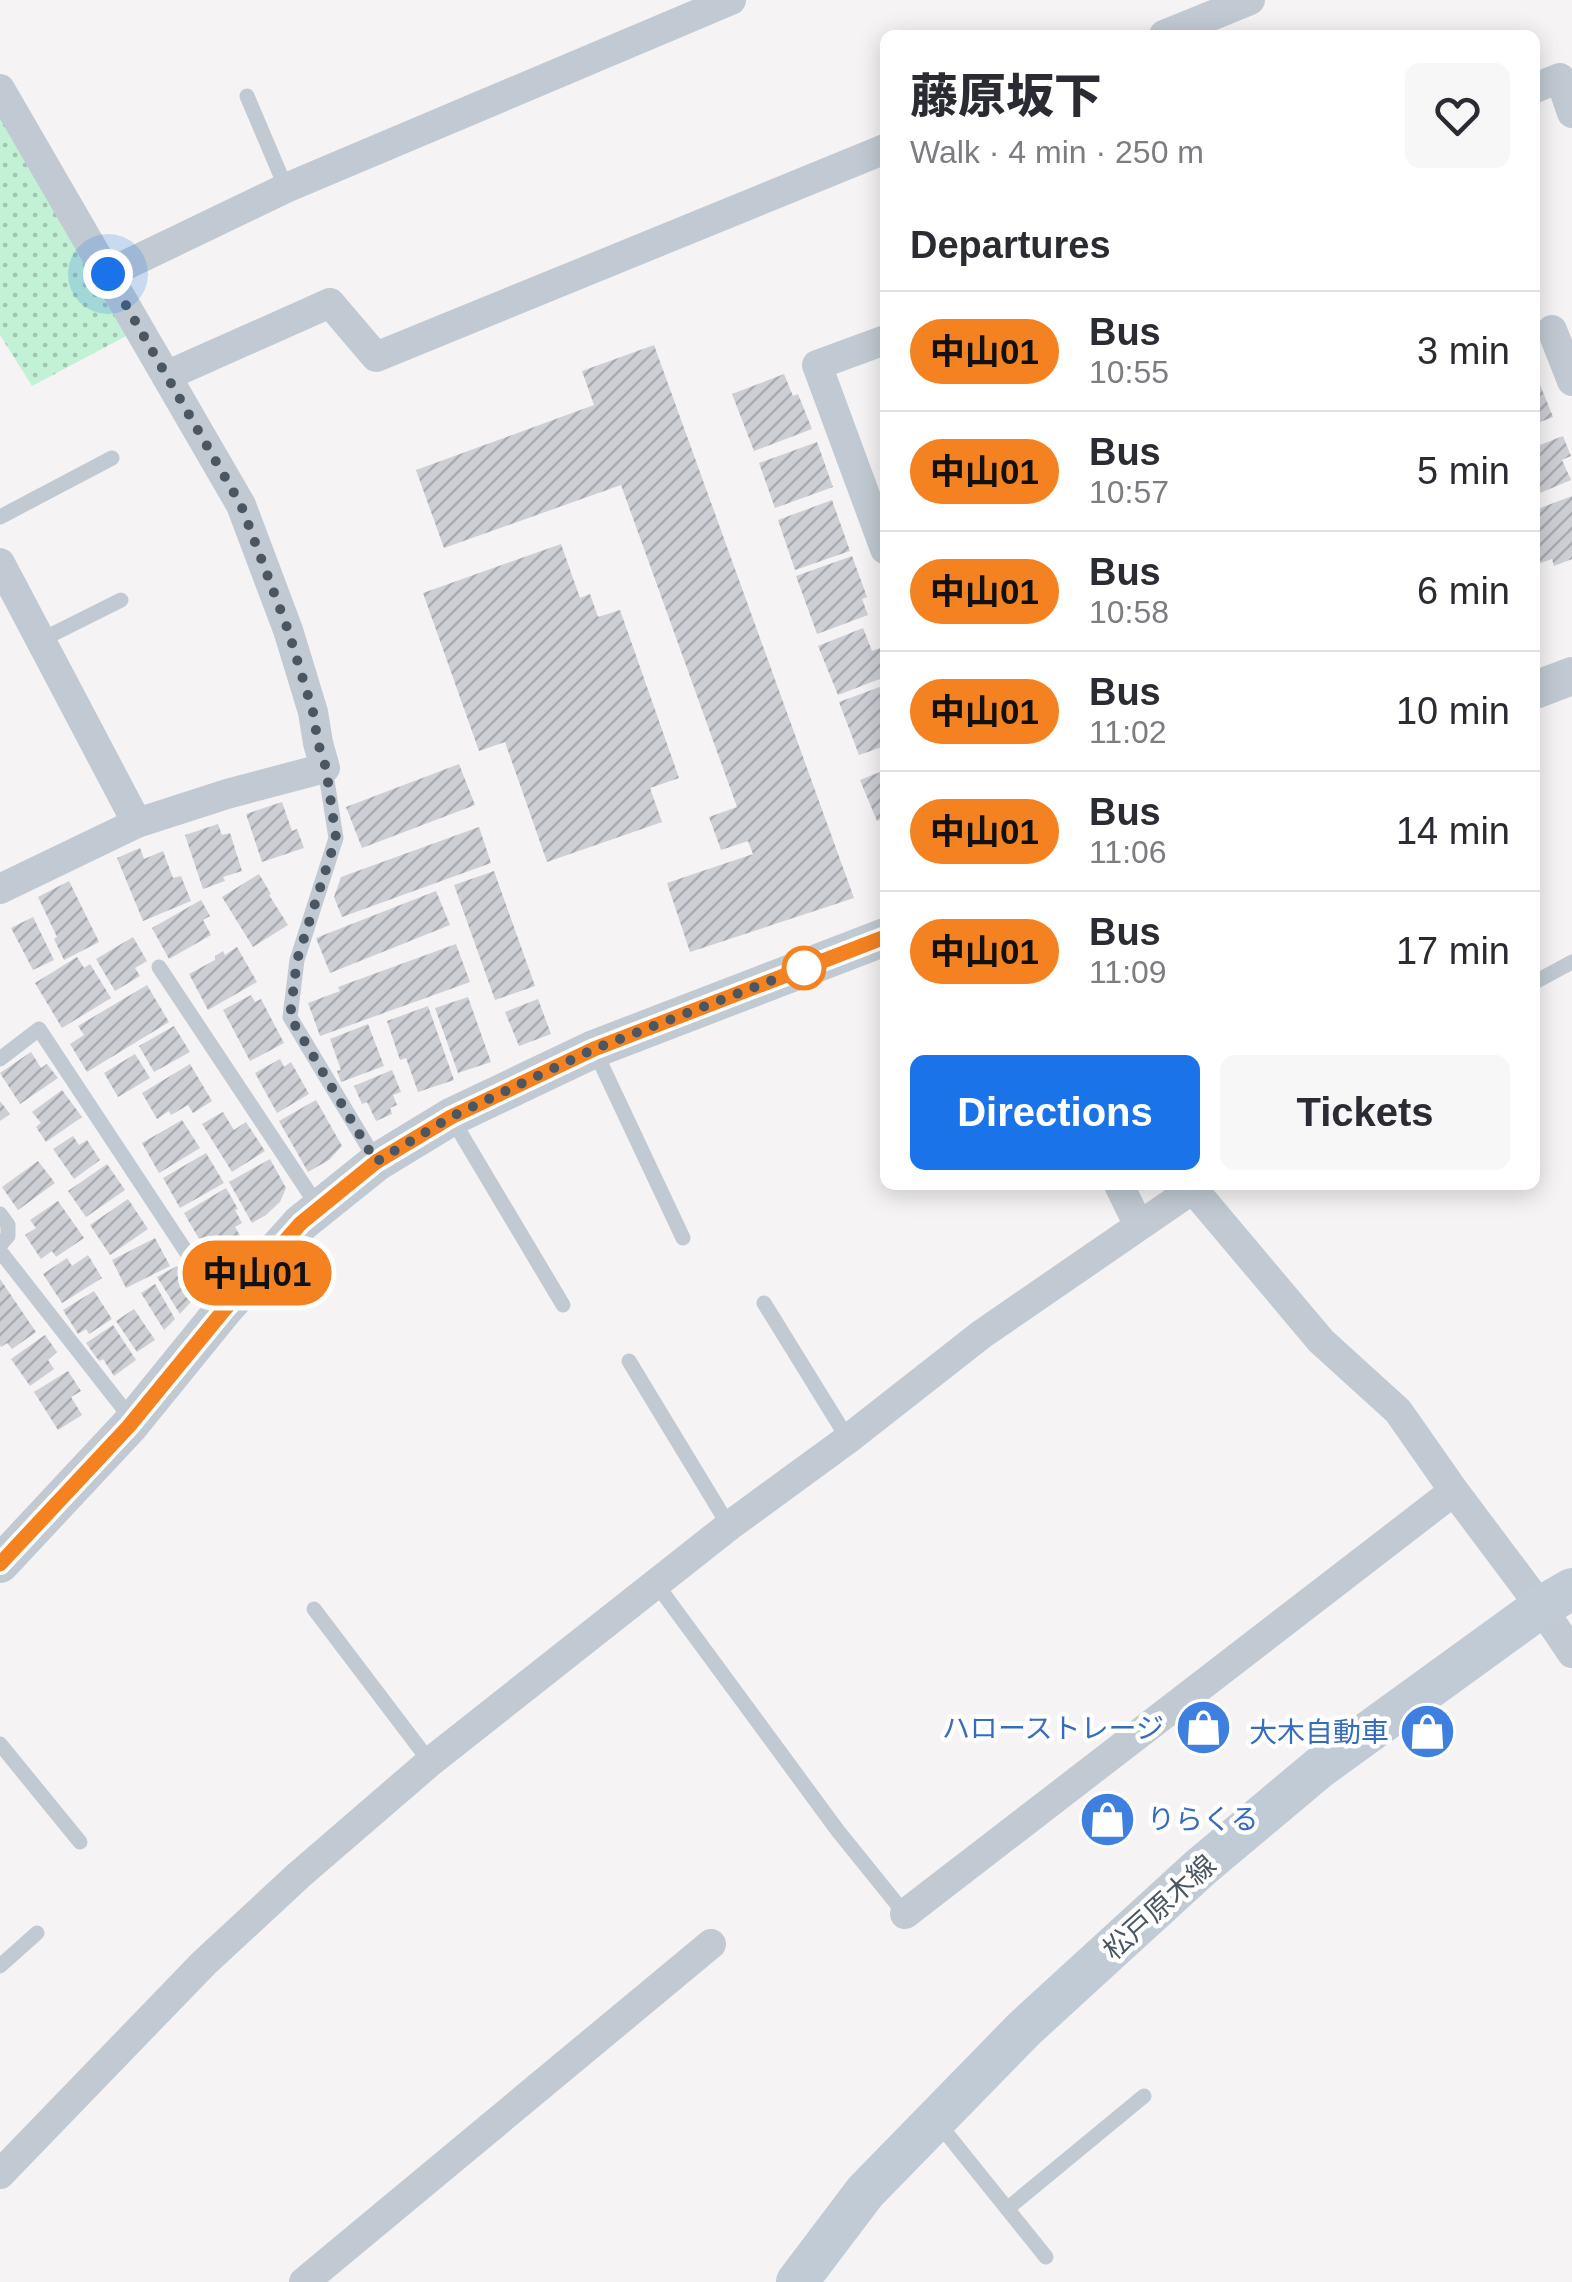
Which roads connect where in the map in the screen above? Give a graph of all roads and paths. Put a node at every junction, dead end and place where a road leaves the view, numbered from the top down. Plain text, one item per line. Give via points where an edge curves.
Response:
1 (732, 0) edge
2 (1250, 0) edge
3 (1176, 30) edge
4 (1540, 86) edge
5 (0, 89) edge
6 (247, 96) dead end
7 (1572, 113) edge
8 (880, 151) edge
9 (286, 188) junction
10 (108, 274) junction
11 (1553, 330) edge
12 (880, 342) edge
13 (166, 376) junction
14 (1572, 381) edge
15 (112, 458) dead end
16 (0, 517) edge
17 (880, 536) edge
18 (0, 563) edge
19 (120, 600) dead end
20 (41, 640) junction
21 (326, 768) junction
22 (137, 823) junction
23 (0, 889) edge
24 (880, 939) edge
25 (1572, 962) edge
26 (159, 968) dead end
27 (1540, 979) edge
28 (594, 1049) junction
29 (0, 1059) edge
30 (451, 1117) junction
31 (376, 1162) junction
32 (1121, 1190) edge
33 (1192, 1190) edge
34 (1198, 1190) edge
35 (319, 1208) junction
36 (0, 1214) edge
37 (1139, 1226) junction
38 (683, 1238) dead end
39 (0, 1248) edge
40 (764, 1303) dead end
41 (563, 1304) dead end
42 (224, 1310) junction
43 (629, 1361) dead end
44 (134, 1421) junction
45 (848, 1439) junction
46 (1454, 1492) junction
47 (729, 1526) junction
48 (0, 1564) edge
49 (657, 1585) junction
50 (1557, 1598) edge
51 (314, 1609) dead end
52 (1572, 1653) edge
53 (0, 1744) edge
54 (430, 1762) junction
55 (80, 1842) dead end
56 (904, 1914) joint
57 (37, 1933) dead end
58 (710, 1944) dead end
59 (0, 1966) edge
60 (1144, 2096) dead end
61 (936, 2120) junction
62 (0, 2174) edge
63 (1006, 2209) junction
64 (1046, 2257) dead end
65 (304, 2282) edge
66 (797, 2282) edge

1 - 9 street
2 - 3 street
4 - 7 street via 1560,78
5 - 10 street
6 - 9 lane
8 - 13 street via 376,358 330,303
9 - 10 street
10 - 13 street
11 - 14 street
12 - 17 street via 817,366
13 - 21 street via 241,505 288,630
15 - 16 lane
18 - 20 street
19 - 20 lane
20 - 22 street
21 - 22 street
21 - 31 lane via 336,838 297,960 290,1017
22 - 23 street
24 - 28 street
25 - 27 lane
26 - 35 lane
28 - 30 street
28 - 38 lane
29 - 42 lane via 40,1029
30 - 31 street
30 - 41 lane
31 - 35 street
32 - 37 street
33 - 37 street
34 - 46 street via 1321,1341 1398,1411
35 - 42 street
36 - 39 lane via 8,1236
37 - 45 street via 982,1334
39 - 44 lane
40 - 45 lane
42 - 44 street
43 - 47 lane
44 - 48 street
45 - 47 street
46 - 50 street
46 - 56 street
47 - 49 street
49 - 54 street
49 - 56 lane
50 - 52 street
50 - 61 main road, 松戸原木線 via 1319,1768 1230,1842
51 - 54 lane
53 - 55 lane
54 - 62 street via 204,1963
57 - 59 lane
58 - 65 street
60 - 63 lane
61 - 63 lane
61 - 66 main road, 松戸原木線 via 864,2192
63 - 64 lane

